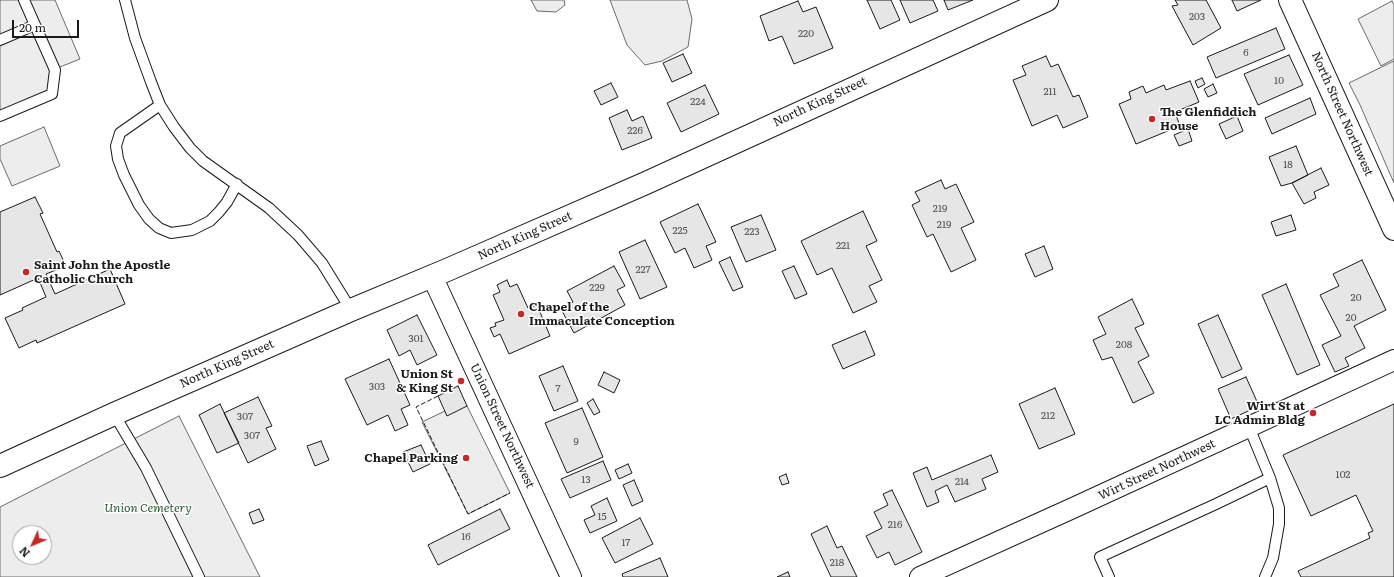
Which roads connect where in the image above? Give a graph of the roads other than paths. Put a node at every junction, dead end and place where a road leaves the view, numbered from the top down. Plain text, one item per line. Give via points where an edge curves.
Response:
1 (24, 0) edge
2 (125, 0) edge
3 (1047, 0) edge
4 (1290, 0) edge
5 (35, 25) junction
6 (0, 40) edge
7 (160, 105) junction
8 (0, 116) edge
9 (237, 184) junction
10 (1394, 229) edge
11 (432, 276) junction
12 (351, 310) junction
13 (1394, 360) edge
14 (114, 414) junction
15 (1249, 428) junction
16 (0, 466) edge
17 (1270, 478) junction
18 (199, 577) edge
19 (571, 577) edge
20 (920, 577) edge
21 (1109, 577) edge
22 (1265, 577) edge

1 - 5 lane
2 - 7 lane via 135,38
3 - 11 main road, North King Street via 646,183
4 - 10 main road, North Street Northwest
5 - 6 lane
5 - 8 lane via 55,70 52,94
7 - 9 lane via 190,148 212,168
7 - 9 lane via 120,133 116,146 124,175 148,219 171,233 192,230 210,221 219,212
9 - 12 lane via 298,235 322,263
11 - 12 main road, North King Street
11 - 19 street, Union Street Northwest
12 - 14 main road, North King Street
13 - 15 street, Wirt Street Northwest
14 - 16 main road, North King Street
14 - 18 lane via 146,468
15 - 17 lane
15 - 20 street, Wirt Street Northwest
17 - 21 lane via 1100,557
17 - 22 lane via 1279,508 1279,524 1273,558

